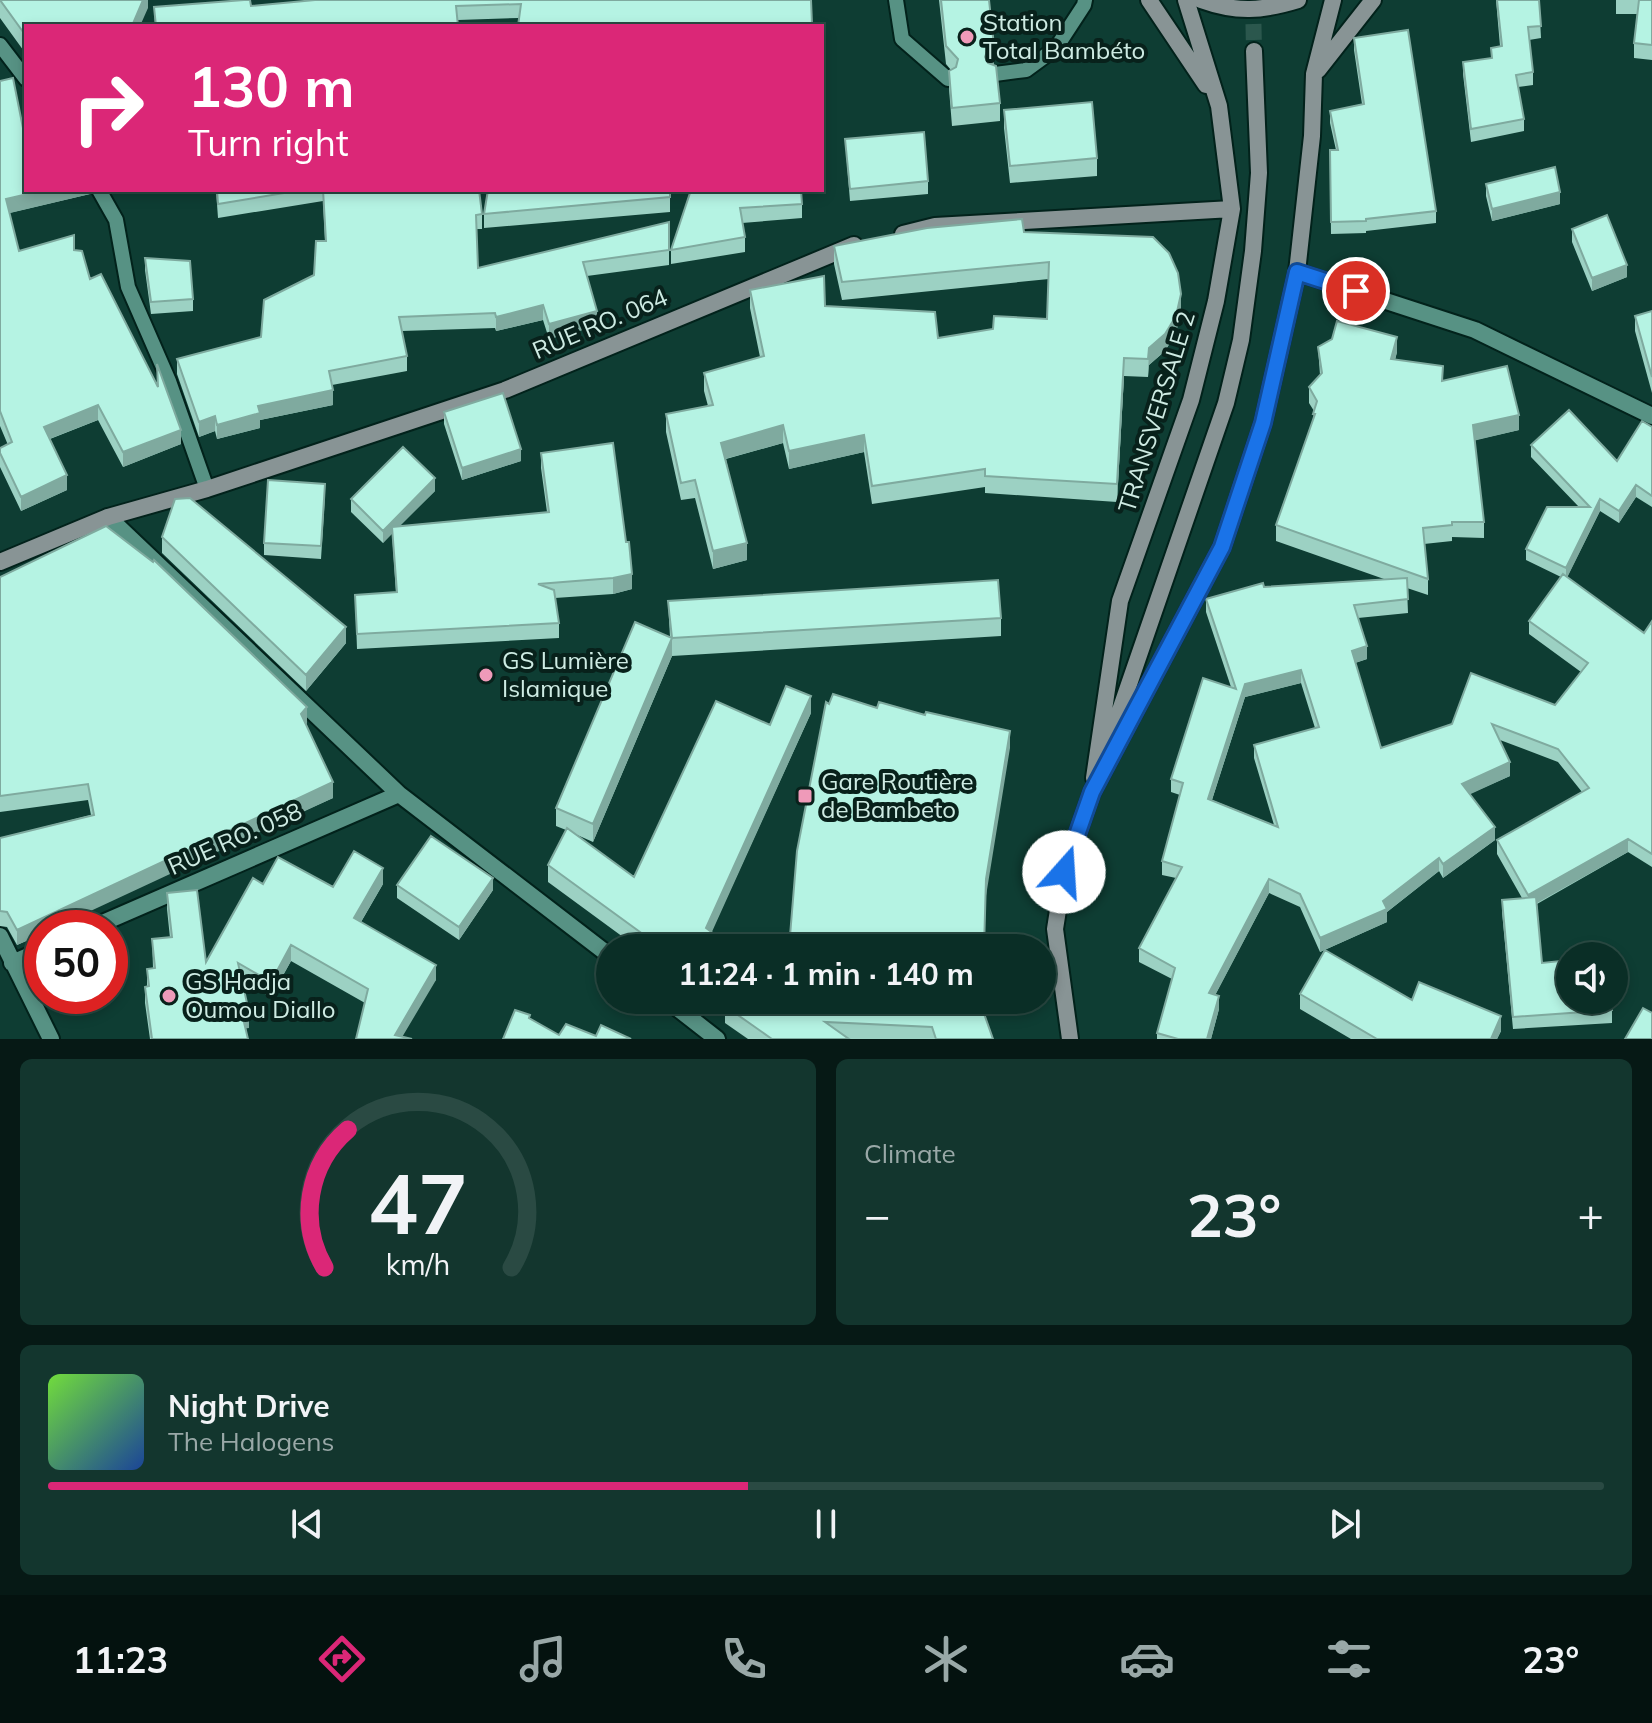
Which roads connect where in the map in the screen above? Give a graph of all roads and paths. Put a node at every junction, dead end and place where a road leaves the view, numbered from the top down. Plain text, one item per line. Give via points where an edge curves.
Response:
1 (896, 0) edge
2 (1085, 0) edge
3 (1149, 0) edge
4 (1186, 0) edge
5 (1201, 0) edge
6 (1298, 0) edge
7 (1333, 0) edge
8 (1373, 0) edge
9 (0, 45) edge
10 (1254, 51) tunnel mouth
11 (995, 74) edge
12 (1314, 74) junction
13 (24, 76) edge
14 (948, 79) edge
15 (1219, 106) junction
16 (100, 192) edge
17 (1232, 209) junction
18 (1297, 272) junction
19 (1652, 416) edge
20 (207, 489) junction
21 (108, 517) junction
22 (0, 562) edge
23 (1092, 792) junction
24 (399, 794) junction
25 (128, 912) edge
26 (0, 936) edge
27 (596, 945) edge
28 (24, 958) edge
29 (12, 963) junction
30 (685, 1014) edge
31 (51, 1039) edge
32 (717, 1039) edge
33 (1070, 1039) edge

1 - 14 lane via 902,39
2 - 11 lane via 1056,48 1026,70
3 - 15 main road
4 - 15 main road, TRANSVERSALE 2
5 - 6 main road via 1223,8 1265,10
7 - 12 main road, TRANSVERSALE 2
8 - 12 main road
9 - 13 lane
10 - 23 main road via 1259,173 1241,340 1226,403
12 - 18 main road, TRANSVERSALE 2
15 - 17 main road, TRANSVERSALE 2
16 - 20 lane via 116,220 128,287
17 - 20 main road, RUE RO. 064 via 935,226 846,247 505,390
17 - 23 main road, TRANSVERSALE 2 via 1191,400 1120,601
18 - 19 street via 1475,330
18 - 23 main road, TRANSVERSALE 2 via 1263,423 1222,547
20 - 21 main road, RUE RO. 064
21 - 22 main road, RUE RO. 064
21 - 24 street
23 - 33 main road, TRANSVERSALE 2 via 1064,872 1055,929
24 - 25 street, RUE RO. 058
24 - 27 street
26 - 29 street
28 - 29 street
29 - 31 street
30 - 32 street

